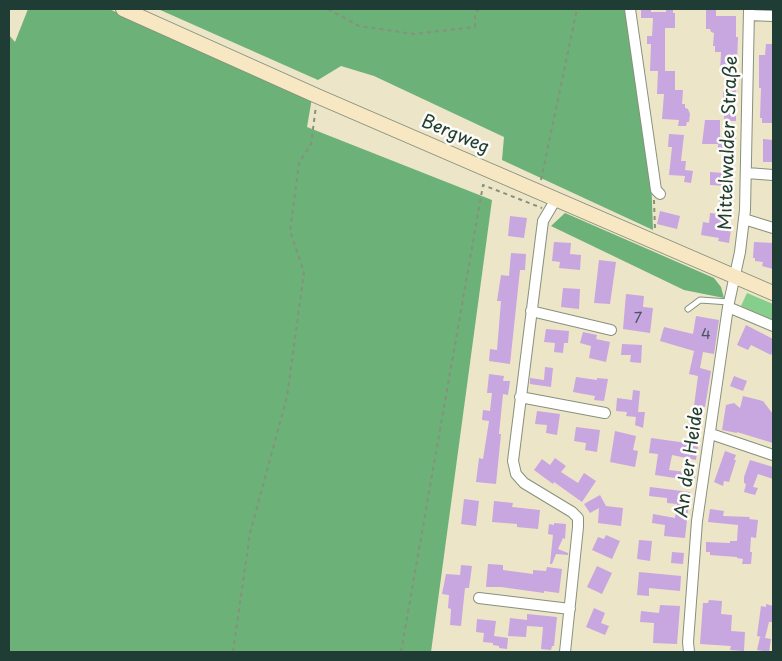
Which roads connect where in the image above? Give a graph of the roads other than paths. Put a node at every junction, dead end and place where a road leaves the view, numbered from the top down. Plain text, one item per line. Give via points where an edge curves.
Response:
1 (124, 9) edge
2 (630, 9) edge
3 (749, 12) edge
4 (773, 16) edge
5 (747, 173) junction
6 (773, 175) edge
7 (658, 192) road end
8 (556, 199) junction
9 (744, 219) junction
10 (773, 228) edge
11 (736, 277) junction
12 (773, 293) edge
13 (729, 305) junction
14 (688, 309) dead end
15 (532, 311) junction
16 (773, 326) edge
17 (611, 330) dead end
18 (520, 397) junction
19 (605, 414) dead end
20 (711, 434) junction
21 (773, 455) edge
22 (478, 598) dead end
23 (570, 609) junction
24 (565, 652) edge
25 (689, 652) edge

1 - 8 main road, Bergweg
2 - 7 street
3 - 4 street
3 - 5 street, Mittelwalder Straße
5 - 6 street
5 - 9 street, Mittelwalder Straße
8 - 11 main road, Bergweg
8 - 15 street via 542,221
9 - 10 street
9 - 11 street, Mittelwalder Straße
11 - 12 main road, Bergweg
11 - 13 street, An der Heide
13 - 14 lane via 700,300
13 - 16 street
13 - 20 street, An der Heide
15 - 17 street
15 - 18 street
18 - 19 street
18 - 23 street via 513,461 516,474 524,483 578,518
20 - 21 street
20 - 25 street, An der Heide via 697,521
22 - 23 street
23 - 24 street

